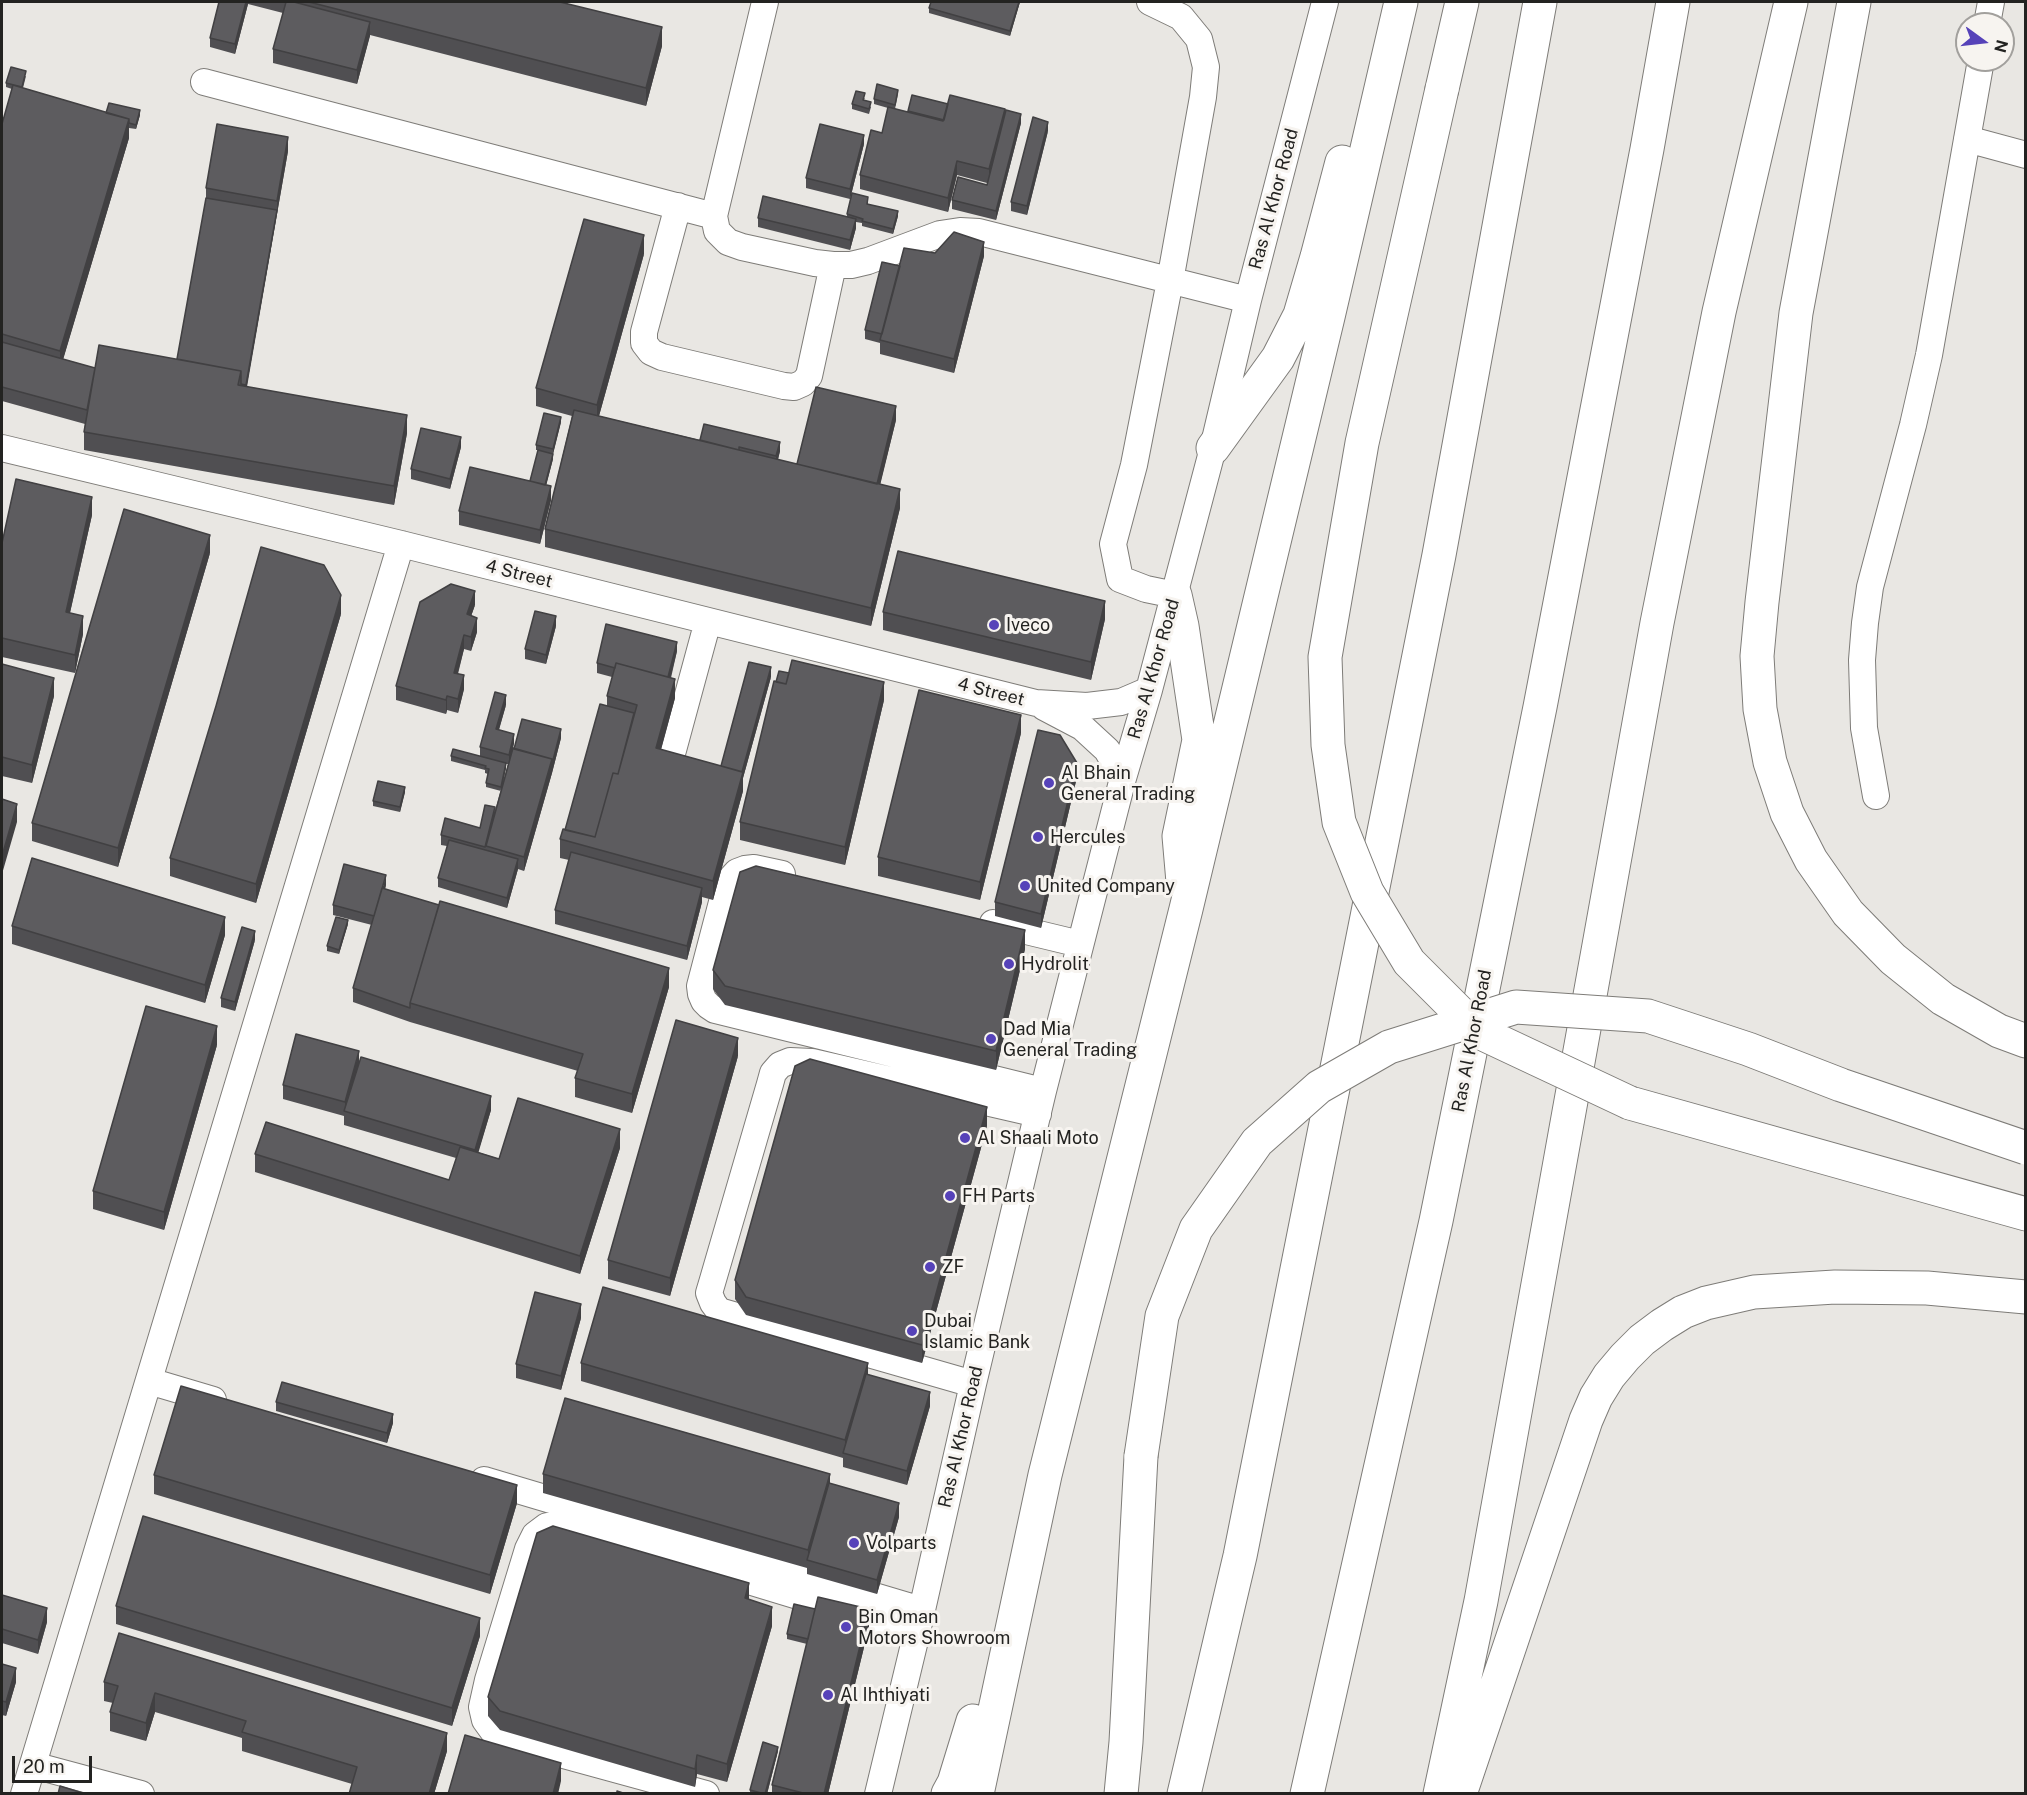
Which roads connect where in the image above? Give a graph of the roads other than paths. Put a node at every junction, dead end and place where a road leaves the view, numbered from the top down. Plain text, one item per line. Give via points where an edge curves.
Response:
1 (765, 2) edge
2 (1150, 2) edge
3 (1325, 2) edge
4 (1387, 2) edge
5 (1401, 2) edge
6 (1462, 2) edge
7 (1540, 2) edge
8 (1673, 2) edge
9 (1791, 2) edge
10 (1854, 2) edge
11 (1979, 72) edge
12 (204, 82) dead end
13 (1967, 139) junction
14 (2025, 155) edge
15 (678, 206) junction
16 (714, 216) junction
17 (842, 265) junction
18 (1170, 281) junction
19 (1248, 300) junction
20 (2, 448) edge
21 (1213, 448) junction
22 (401, 544) junction
23 (1174, 595) junction
24 (708, 621) junction
25 (1149, 690) junction
26 (1036, 703) junction
27 (673, 750) edge
28 (1123, 778) junction
29 (1876, 796) dead end
30 (801, 879) edge
31 (1186, 909) junction
32 (976, 920) edge
33 (1080, 944) junction
34 (2025, 1041) edge
35 (1040, 1102) junction
36 (2025, 1148) edge
37 (2025, 1214) edge
38 (2025, 1297) edge
39 (149, 1381) junction
40 (973, 1384) junction
41 (240, 1408) edge
42 (467, 1475) edge
43 (1045, 1475) junction
44 (919, 1621) junction
45 (33, 1765) junction
46 (24, 1794) edge
47 (141, 1794) edge
48 (706, 1794) edge
49 (878, 1794) edge
50 (948, 1794) edge
51 (977, 1794) edge
52 (1121, 1794) edge
53 (1184, 1794) edge
54 (1307, 1794) edge
55 (1440, 1794) edge
56 (1460, 1794) edge

1 - 16 street
2 - 18 street via 1181,17 1199,39 1206,68
3 - 19 street, Ras Al Khor Road
4 - 21 highway via 1300,315 1278,358
5 - 31 highway
6 - 37 highway, bridge via 1362,443 1325,657 1328,745 1339,822 1367,892 1409,962 1479,1032 1630,1103
7 - 53 highway via 1430,602 1240,1556
8 - 54 highway, Ras Al Khor Road via 1542,695 1441,1198
9 - 55 highway via 1719,312 1657,623 1481,1601
10 - 34 highway via 1796,313 1757,656 1760,709 1770,762 1787,813 1812,860 1848,913 1893,959 1943,999
11 - 13 street
12 - 15 street
13 - 14 street
13 - 29 street via 1929,355 1876,560 1864,623 1862,705
15 - 16 street
15 - 17 street via 645,332 644,343 662,357 784,386 803,383 809,376
16 - 17 street via 717,231 728,242
17 - 18 street via 868,261 940,234 960,231 999,236
18 - 19 street
18 - 23 street via 1134,465 1113,544 1120,579
19 - 21 street, Ras Al Khor Road
20 - 22 street, 4 Street
21 - 23 street, Ras Al Khor Road
22 - 24 street, 4 Street
22 - 39 street
23 - 25 street, Ras Al Khor Road
23 - 31 highway via 1199,740 1179,836
24 - 26 street, 4 Street
24 - 27 street
25 - 26 street, 4 Street via 1121,702 1087,706
25 - 28 street, Ras Al Khor Road
26 - 28 street, 4 Street via 1082,727 1107,750
28 - 33 street, Ras Al Khor Road
30 - 35 street via 754,868 737,872 727,883 700,986 709,1006
31 - 43 highway
32 - 33 street
33 - 35 street, Ras Al Khor Road
35 - 40 street, Ras Al Khor Road
35 - 40 street via 812,1062 790,1061 780,1065 773,1074 709,1293 719,1311
36 - 52 highway, bridge via 1647,1016 1516,1007 1389,1047 1319,1087 1257,1142 1196,1229 1162,1316 1141,1456
38 - 56 highway via 1927,1287 1754,1292 1683,1312 1642,1340 1609,1376 1586,1420
39 - 41 street
39 - 45 street
40 - 44 street, Ras Al Khor Road
42 - 44 street
43 - 50 highway
43 - 51 highway
44 - 48 street via 561,1524 546,1526 535,1535 528,1549 488,1680 482,1707 485,1720 493,1731 516,1742
44 - 49 street, Ras Al Khor Road
45 - 46 street
45 - 47 street

